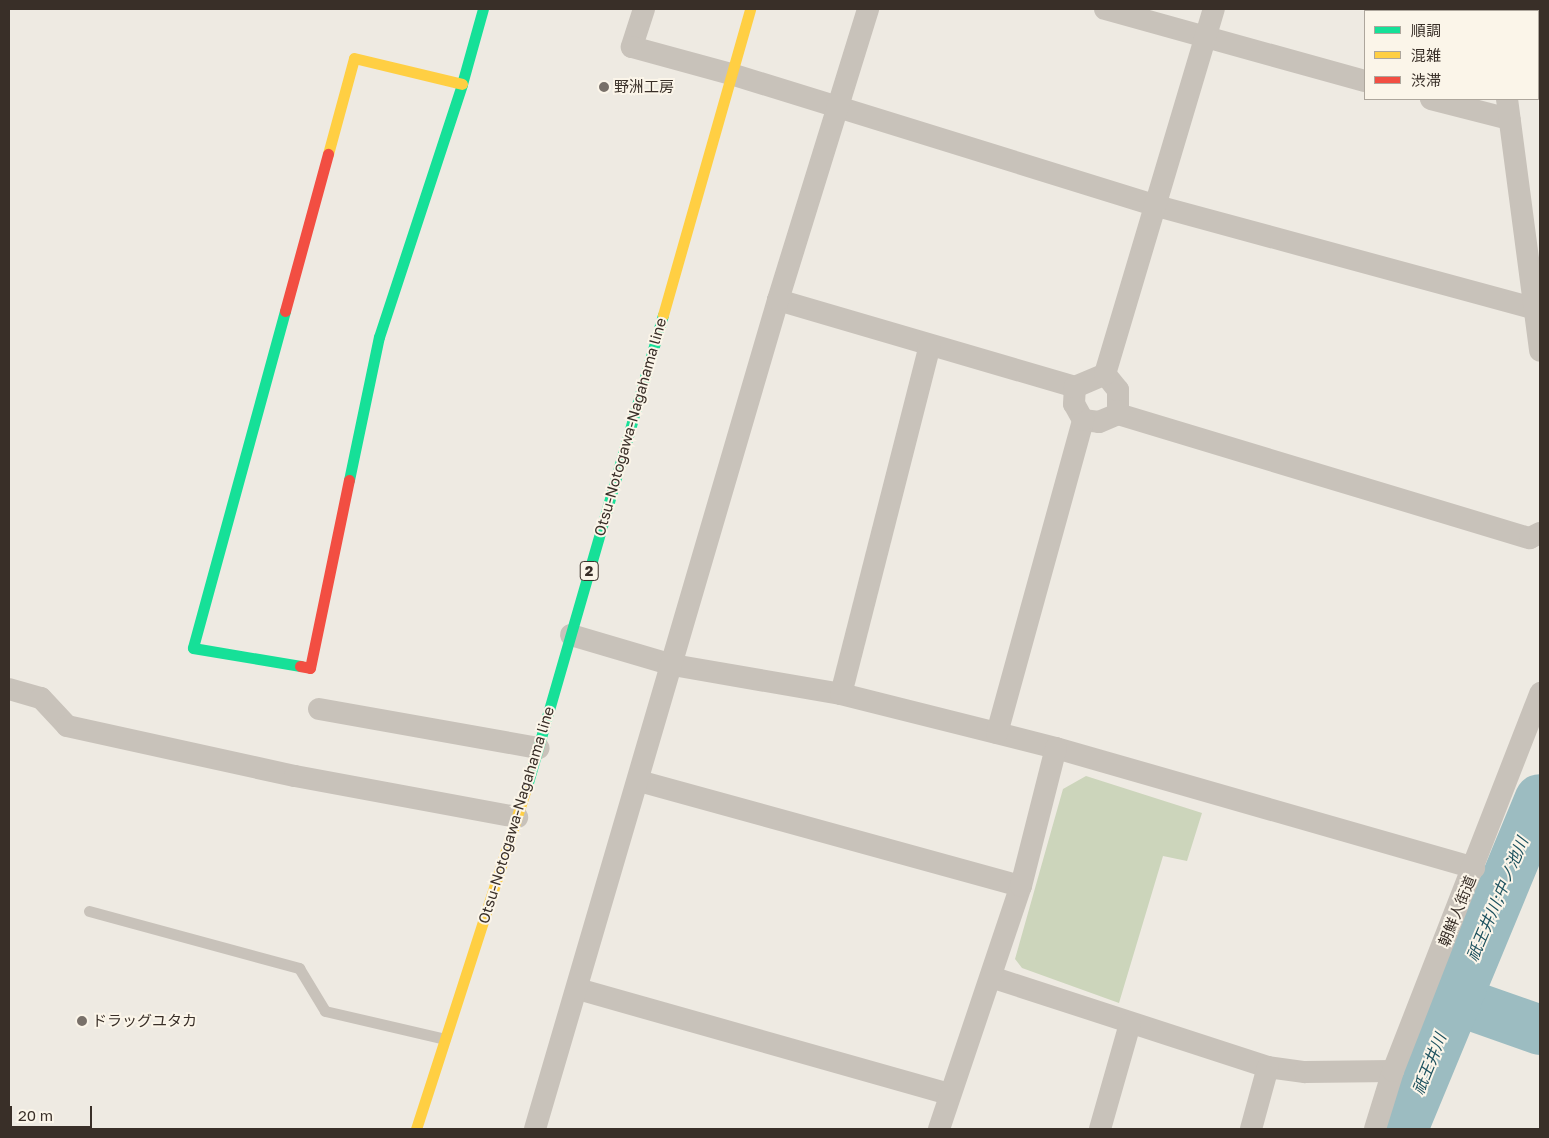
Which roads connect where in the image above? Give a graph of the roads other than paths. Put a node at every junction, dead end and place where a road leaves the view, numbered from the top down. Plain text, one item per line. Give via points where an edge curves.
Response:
1 (483, 9) edge
2 (644, 9) edge
3 (750, 9) edge
4 (868, 9) edge
5 (1105, 9) edge
6 (1214, 9) edge
7 (1206, 40) junction
8 (731, 74) junction
9 (1364, 81) edge
10 (462, 84) junction
11 (1439, 100) edge
12 (838, 109) junction
13 (1508, 109) edge
14 (1157, 206) junction
15 (778, 300) junction
16 (1533, 308) junction
17 (930, 346) junction
18 (1540, 351) edge
19 (1105, 374) junction
20 (1076, 388) junction
21 (1118, 414) junction
22 (1083, 420) junction
23 (1540, 533) edge
24 (571, 635) junction
25 (673, 664) junction
26 (9, 689) edge
27 (1540, 693) edge
28 (841, 694) junction
29 (319, 709) dead end
30 (996, 732) junction
31 (539, 748) junction
32 (1056, 748) junction
33 (639, 782) junction
34 (517, 817) junction
35 (1474, 868) junction
36 (1021, 886) junction
37 (89, 911) dead end
38 (991, 977) junction
39 (578, 989) junction
40 (1130, 1024) junction
41 (446, 1039) junction
42 (1268, 1066) junction
43 (1393, 1071) junction
44 (949, 1094) junction
45 (416, 1129) edge
46 (535, 1129) edge
47 (939, 1129) edge
48 (1100, 1129) edge
49 (1251, 1129) edge
50 (1375, 1129) edge

1 - 10 street
2 - 8 street via 632,47
3 - 8 street, Otsu-Notogawa-Nagahama line / 2
4 - 12 street
5 - 7 street
6 - 7 street
7 - 9 street
7 - 14 street
8 - 12 street
8 - 24 street, Otsu-Notogawa-Nagahama line / 2
10 - 10 street via 354,58 193,648 310,668 379,337
11 - 13 street
12 - 14 street
12 - 15 street
13 - 16 street
14 - 16 street
14 - 19 street
15 - 17 street
15 - 25 street
16 - 18 street
17 - 20 street
17 - 28 street
19 - 20 street
19 - 21 street via 1118,390
20 - 22 street via 1074,404
21 - 22 street via 1099,422
21 - 23 street via 1530,538
22 - 30 street
24 - 25 street
24 - 31 street, Otsu-Notogawa-Nagahama line / 2
25 - 28 street
25 - 33 street
26 - 34 street via 41,698 67,726 295,776
27 - 35 street, 朝鮮人街道
28 - 30 street
29 - 31 street
30 - 32 street
31 - 34 street, Otsu-Notogawa-Nagahama line / 2
32 - 35 street
32 - 36 street
33 - 36 street
33 - 39 street
34 - 41 street, Otsu-Notogawa-Nagahama line / 2
35 - 43 street, 朝鮮人街道
36 - 38 street
37 - 41 lane via 299,968 325,1011
38 - 40 street
38 - 44 street
39 - 44 street
39 - 46 street
40 - 42 street
40 - 48 street
41 - 45 street, Otsu-Notogawa-Nagahama line / 2
42 - 43 street via 1305,1072
42 - 49 street
43 - 50 street, 朝鮮人街道
44 - 47 street

